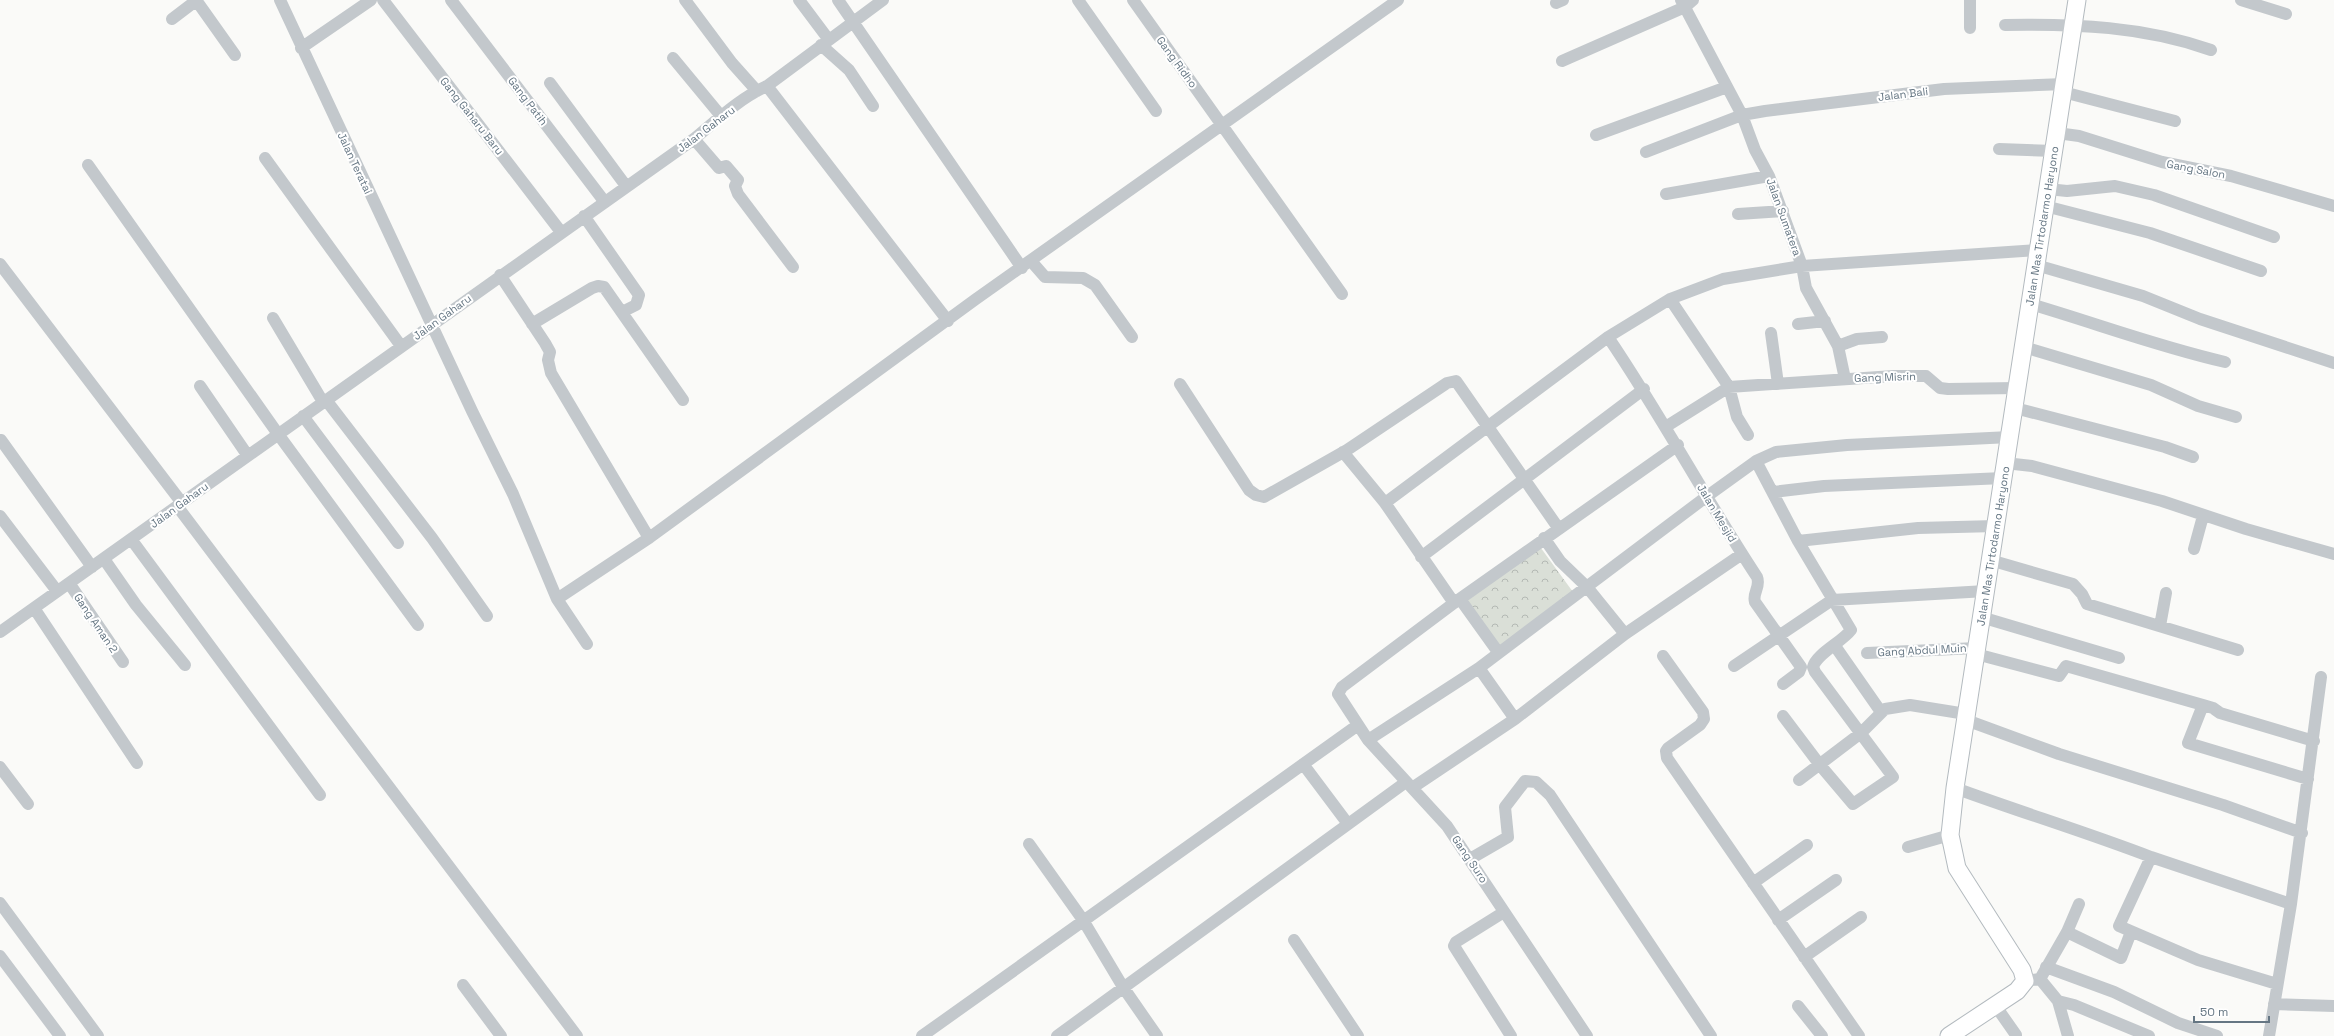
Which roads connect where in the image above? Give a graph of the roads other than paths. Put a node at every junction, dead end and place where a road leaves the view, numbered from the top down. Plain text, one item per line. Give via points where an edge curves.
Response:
1 (196, 0) edge
2 (280, 0) edge
3 (371, 0) edge
4 (383, 0) edge
5 (451, 0) edge
6 (685, 0) edge
7 (799, 0) edge
8 (838, 0) edge
9 (883, 0) edge
10 (1078, 0) edge
11 (1133, 0) edge
12 (1398, 0) edge
13 (1970, 0) edge
14 (2077, 0) edge
15 (2241, 0) edge
16 (1686, 2) edge
17 (2286, 14) dead end
18 (172, 19) dead end
19 (854, 21) junction
20 (2073, 24) junction
21 (2005, 25) dead end
22 (1970, 28) dead end
23 (825, 43) junction
24 (302, 48) junction
25 (2212, 50) dead end
26 (235, 55) dead end
27 (673, 58) dead end
28 (1562, 61) dead end
29 (550, 84) dead end
30 (1728, 87) junction
31 (762, 88) junction
32 (2064, 88) junction
33 (873, 106) dead end
34 (1156, 111) dead end
35 (1742, 115) junction
36 (722, 116) junction
37 (2175, 121) dead end
38 (1222, 125) junction
39 (2057, 133) junction
40 (1596, 135) dead end
41 (694, 138) junction
42 (1999, 149) dead end
43 (2054, 151) junction
44 (1646, 152) dead end
45 (265, 158) dead end
46 (88, 165) dead end
47 (1769, 176) junction
48 (626, 186) junction
49 (2048, 189) junction
50 (1666, 194) dead end
51 (604, 201) junction
52 (2046, 206) junction
53 (2334, 206) edge
54 (1783, 211) junction
55 (1738, 214) dead end
56 (584, 216) junction
57 (562, 232) junction
58 (2274, 237) dead end
59 (2038, 257) junction
60 (0, 264) edge
61 (1027, 265) junction
62 (793, 266) dead end
63 (1802, 266) junction
64 (2261, 271) dead end
65 (500, 275) junction
66 (1342, 294) dead end
67 (1670, 299) junction
68 (2030, 304) junction
69 (622, 312) junction
70 (273, 318) dead end
71 (948, 321) junction
72 (1825, 321) junction
73 (532, 324) junction
74 (1798, 324) dead end
75 (431, 325) junction
76 (1771, 334) dead end
77 (1132, 337) dead end
78 (1608, 337) junction
79 (1882, 337) dead end
80 (401, 346) junction
81 (1838, 346) junction
82 (2024, 347) junction
83 (2225, 362) dead end
84 (2334, 363) edge
85 (1845, 379) junction
86 (1180, 384) dead end
87 (1778, 384) junction
88 (200, 386) dead end
89 (1729, 387) junction
90 (2017, 388) junction
91 (1644, 389) junction
92 (683, 400) dead end
93 (325, 401) junction
94 (2015, 408) junction
95 (303, 416) junction
96 (2236, 417) dead end
97 (1667, 426) junction
98 (1488, 428) junction
99 (278, 434) junction
100 (1748, 435) dead end
101 (2010, 437) junction
102 (1, 440) edge
103 (1678, 445) junction
104 (1343, 452) junction
105 (248, 456) junction
106 (2193, 457) dead end
107 (1756, 462) junction
108 (2004, 470) junction
109 (1523, 480) junction
110 (1773, 492) junction
111 (1706, 497) junction
112 (1384, 503) junction
113 (180, 505) junction
114 (0, 516) edge
115 (2203, 516) junction
116 (1996, 526) junction
117 (1559, 529) junction
118 (649, 538) junction
119 (1544, 538) junction
120 (131, 539) junction
121 (1798, 541) junction
122 (398, 543) dead end
123 (2194, 549) dead end
124 (1742, 554) junction
125 (2334, 554) edge
126 (1421, 557) junction
127 (104, 559) junction
128 (1990, 560) junction
129 (92, 566) junction
130 (69, 583) junction
131 (1587, 587) junction
132 (57, 591) junction
133 (1986, 591) junction
134 (2166, 593) dead end
135 (558, 599) junction
136 (1832, 600) junction
137 (1457, 601) junction
138 (34, 608) junction
139 (487, 616) dead end
140 (1982, 617) junction
141 (418, 624) dead end
142 (2160, 626) junction
143 (0, 632) edge
144 (1625, 634) junction
145 (1778, 635) junction
146 (587, 644) dead end
147 (1835, 646) junction
148 (2238, 650) dead end
149 (1977, 651) junction
150 (1498, 652) junction
151 (1867, 653) dead end
152 (1663, 656) dead end
153 (2119, 658) dead end
154 (123, 662) dead end
155 (185, 665) dead end
156 (1734, 666) dead end
157 (1479, 668) junction
158 (2321, 677) dead end
159 (1783, 684) dead end
160 (2203, 705) junction
161 (1881, 712) junction
162 (1784, 716) dead end
163 (1966, 717) junction
164 (1515, 719) junction
165 (1358, 725) junction
166 (1861, 733) junction
167 (1368, 740) junction
168 (2314, 741) junction
169 (137, 763) dead end
170 (1303, 764) junction
171 (1820, 765) junction
172 (0, 767) edge
173 (2308, 779) junction
174 (1799, 780) dead end
175 (1409, 785) junction
176 (1955, 788) junction
177 (320, 795) dead end
178 (28, 804) dead end
179 (1348, 824) junction
180 (2302, 833) junction
181 (1950, 835) junction
182 (1029, 844) dead end
183 (1807, 845) dead end
184 (1908, 847) dead end
185 (2151, 857) junction
186 (1470, 859) junction
187 (1836, 880) dead end
188 (1753, 883) junction
189 (0, 903) edge
190 (2080, 904) dead end
191 (2291, 904) junction
192 (1504, 912) junction
193 (1861, 917) dead end
194 (1083, 920) junction
195 (1778, 920) junction
196 (2067, 932) junction
197 (2131, 932) junction
198 (1294, 940) dead end
199 (0, 956) edge
200 (1804, 957) junction
201 (2046, 967) junction
202 (2032, 980) junction
203 (2277, 984) junction
204 (463, 985) dead end
205 (1123, 987) junction
206 (2058, 1001) junction
207 (2274, 1004) junction
208 (1995, 1005) junction
209 (1798, 1006) dead end
210 (2334, 1006) edge
211 (2016, 1035) dead end
212 (60, 1036) edge
213 (98, 1036) edge
214 (501, 1036) edge
215 (577, 1036) edge
216 (922, 1036) edge
217 (1057, 1036) edge
218 (1157, 1036) edge
219 (1358, 1036) edge
220 (1510, 1036) edge
221 (1587, 1036) edge
222 (1711, 1036) edge
223 (1822, 1036) edge
224 (1859, 1036) edge
225 (1950, 1036) edge
226 (2068, 1036) edge
227 (2149, 1036) edge
228 (2217, 1036) edge
229 (2269, 1036) edge

1 - 18 street
1 - 26 street
2 - 24 street, Jalan Teratai
3 - 24 street
4 - 57 street, Gang Gaharu Baru
5 - 51 street, Gang Patih
6 - 31 street via 732,63
7 - 23 street
8 - 19 street
9 - 19 street, Jalan Gaharu
10 - 34 street
11 - 38 street, Gang Ridho
12 - 38 street
13 - 22 street
14 - 20 street, Jalan Mas Tirtodarmo Haryono
15 - 17 street
16 - 28 street
16 - 30 street, Jalan Sumatera
19 - 23 street, Jalan Gaharu
19 - 61 street
20 - 21 street
20 - 25 street via 2147,33
20 - 32 street, Jalan Mas Tirtodarmo Haryono
23 - 31 street, Jalan Gaharu
23 - 33 street via 849,70
24 - 75 street, Jalan Teratai
27 - 36 street
29 - 48 street
30 - 35 street, Jalan Sumatera
30 - 40 street
31 - 36 street, Jalan Gaharu
31 - 71 street
32 - 35 street, Jalan Bali via 1944,90
32 - 37 street, Jalan Bali
32 - 39 street, Jalan Mas Tirtodarmo Haryono
35 - 44 street, Jalan Bali
35 - 47 street, Jalan Sumatera via 1755,150
36 - 41 street, Jalan Gaharu
38 - 61 street
38 - 66 street, Gang Ridho
39 - 43 street, Jalan Mas Tirtodarmo Haryono
39 - 53 street, Gang Salon via 2079,136 2162,162 2231,176
41 - 48 street, Jalan Gaharu
41 - 62 street via 720,168 726,166 734,172 738,180 735,186 738,194
42 - 43 street
43 - 49 street, Jalan Mas Tirtodarmo Haryono
45 - 80 street
46 - 99 street
47 - 50 street
47 - 54 street, Jalan Sumatera
48 - 51 street, Jalan Gaharu
49 - 52 street, Jalan Mas Tirtodarmo Haryono
49 - 58 street via 2067,191 2115,186 2154,195
51 - 56 street, Jalan Gaharu
52 - 59 street, Jalan Mas Tirtodarmo Haryono
52 - 64 street via 2150,233
54 - 55 street
54 - 63 street, Jalan Sumatera
56 - 57 street, Jalan Gaharu
56 - 69 street via 639,295 636,305
57 - 65 street, Jalan Gaharu
59 - 63 street, Jalan Sumatera
59 - 68 street, Jalan Mas Tirtodarmo Haryono
59 - 84 street via 2200,319
60 - 113 street
61 - 71 street
61 - 77 street via 1044,277 1078,277 1095,285
63 - 67 street via 1723,279
63 - 72 street via 1806,288
65 - 73 street
65 - 75 street, Jalan Gaharu
67 - 78 street
67 - 89 street
68 - 82 street, Jalan Mas Tirtodarmo Haryono
68 - 83 street via 2175,351
69 - 73 street via 604,287 598,286
69 - 92 street
70 - 93 street
71 - 118 street via 828,405
72 - 74 street
72 - 81 street
73 - 118 street via 550,352 548,360 551,373
75 - 80 street, Jalan Gaharu
75 - 135 street, Jalan Teratai via 513,494
76 - 87 street
78 - 91 street, Jalan Mesjid
78 - 98 street
79 - 81 street via 1857,339
80 - 93 street, Jalan Gaharu
81 - 85 street
82 - 90 street, Jalan Mas Tirtodarmo Haryono
82 - 96 street via 2151,385 2198,406
85 - 87 street, Gang Misrin
85 - 90 street, Gang Misrin via 1926,376 1940,388
86 - 104 street via 1235,471 1256,495 1264,496
87 - 89 street, Gang Misrin
88 - 105 street
89 - 97 street
89 - 100 street via 1737,417
90 - 94 street, Jalan Mas Tirtodarmo Haryono
91 - 97 street, Jalan Mesjid
91 - 109 street
93 - 95 street, Jalan Gaharu
93 - 139 street via 432,538
94 - 101 street, Jalan Mas Tirtodarmo Haryono
94 - 106 street via 2165,447
95 - 99 street, Jalan Gaharu
95 - 122 street
97 - 103 street, Jalan Mesjid
98 - 104 street via 1456,381 1447,383
98 - 109 street
98 - 112 street
99 - 105 street, Jalan Gaharu
99 - 141 street
101 - 107 street via 1847,445 1776,452
101 - 108 street, Jalan Mas Tirtodarmo Haryono
102 - 129 street
103 - 111 street, Jalan Mesjid
103 - 117 street
104 - 112 street
105 - 113 street, Jalan Gaharu
107 - 110 street
107 - 111 street
108 - 110 street
108 - 115 street via 2032,466 2162,501
108 - 116 street, Jalan Mas Tirtodarmo Haryono
109 - 117 street
109 - 126 street
110 - 121 street
111 - 124 street, Jalan Mesjid
111 - 131 street
112 - 126 street
113 - 120 street, Jalan Gaharu
113 - 215 street
114 - 132 street
115 - 123 street
115 - 125 street
116 - 121 street via 1918,528
116 - 128 street, Jalan Mas Tirtodarmo Haryono
117 - 119 street
118 - 135 street
119 - 131 street via 1560,561
119 - 137 street
120 - 127 street, Jalan Gaharu
120 - 177 street
121 - 136 street
124 - 144 street
124 - 145 street, Jalan Mesjid via 1759,582 1753,597 1755,602
126 - 137 street
127 - 129 street, Jalan Gaharu
127 - 155 street via 136,605
128 - 133 street, Jalan Mas Tirtodarmo Haryono
128 - 142 street via 2073,584 2087,604
129 - 130 street, Jalan Gaharu
130 - 132 street, Jalan Gaharu
130 - 154 street, Gang Aman 2
131 - 144 street
131 - 150 street
132 - 138 street, Jalan Gaharu
133 - 136 street
133 - 140 street, Jalan Mas Tirtodarmo Haryono
134 - 142 street
135 - 146 street, Jalan Teratai
136 - 145 street
136 - 147 street via 1851,630
137 - 150 street
137 - 165 street, Gang Suro via 1342,687 1338,694
138 - 143 street, Jalan Gaharu
138 - 169 street
140 - 149 street, Jalan Mas Tirtodarmo Haryono
140 - 153 street
142 - 148 street
144 - 164 street
145 - 156 street
145 - 159 street, Jalan Mesjid via 1801,667 1799,672
147 - 161 street
147 - 166 street via 1816,659 1813,667
149 - 151 street, Gang Abdul Muin
149 - 160 street, Gang Abdul Muin via 2059,676 2066,666
149 - 163 street, Jalan Mas Tirtodarmo Haryono
150 - 157 street
152 - 188 street via 1703,712 1704,719 1700,725 1668,748 1666,754
157 - 164 street
157 - 167 street
158 - 168 street
160 - 168 street via 2220,713
160 - 173 street via 2188,743
161 - 163 street via 1895,707 1910,706
161 - 166 street
162 - 171 street
163 - 176 street, Jalan Mas Tirtodarmo Haryono
163 - 180 street via 2059,754
164 - 175 street
165 - 167 street, Gang Suro
165 - 170 street
166 - 171 street
166 - 171 street via 1893,775 1891,779 1853,804
167 - 175 street, Gang Suro
168 - 173 street
170 - 179 street
170 - 194 street
171 - 174 street
172 - 178 street
173 - 180 street
175 - 179 street
175 - 186 street, Gang Suro via 1447,826
176 - 181 street, Jalan Mas Tirtodarmo Haryono
176 - 185 street
179 - 205 street
180 - 191 street
181 - 184 street
181 - 202 street, Jalan Mas Tirtodarmo Haryono via 1957,868 2022,970
182 - 194 street
183 - 188 street
185 - 191 street
185 - 197 street via 2119,926
186 - 192 street, Gang Suro
186 - 222 street via 1508,837 1505,807 1525,781 1536,782 1550,795
187 - 195 street
188 - 195 street
189 - 213 street
190 - 196 street
191 - 203 street
192 - 220 street via 1456,942 1454,946
192 - 221 street, Gang Suro
193 - 200 street
194 - 205 street
194 - 216 street
195 - 200 street
196 - 197 street via 2120,958
196 - 201 street
197 - 203 street via 2198,960
198 - 219 street
199 - 212 street
200 - 224 street
201 - 202 street
201 - 228 street via 2114,992 2178,1023
202 - 206 street
202 - 208 street
203 - 207 street
204 - 214 street
205 - 217 street
205 - 218 street
206 - 226 street
206 - 227 street via 2074,1005
207 - 210 street
207 - 229 street
208 - 211 street
208 - 225 street
209 - 223 street

